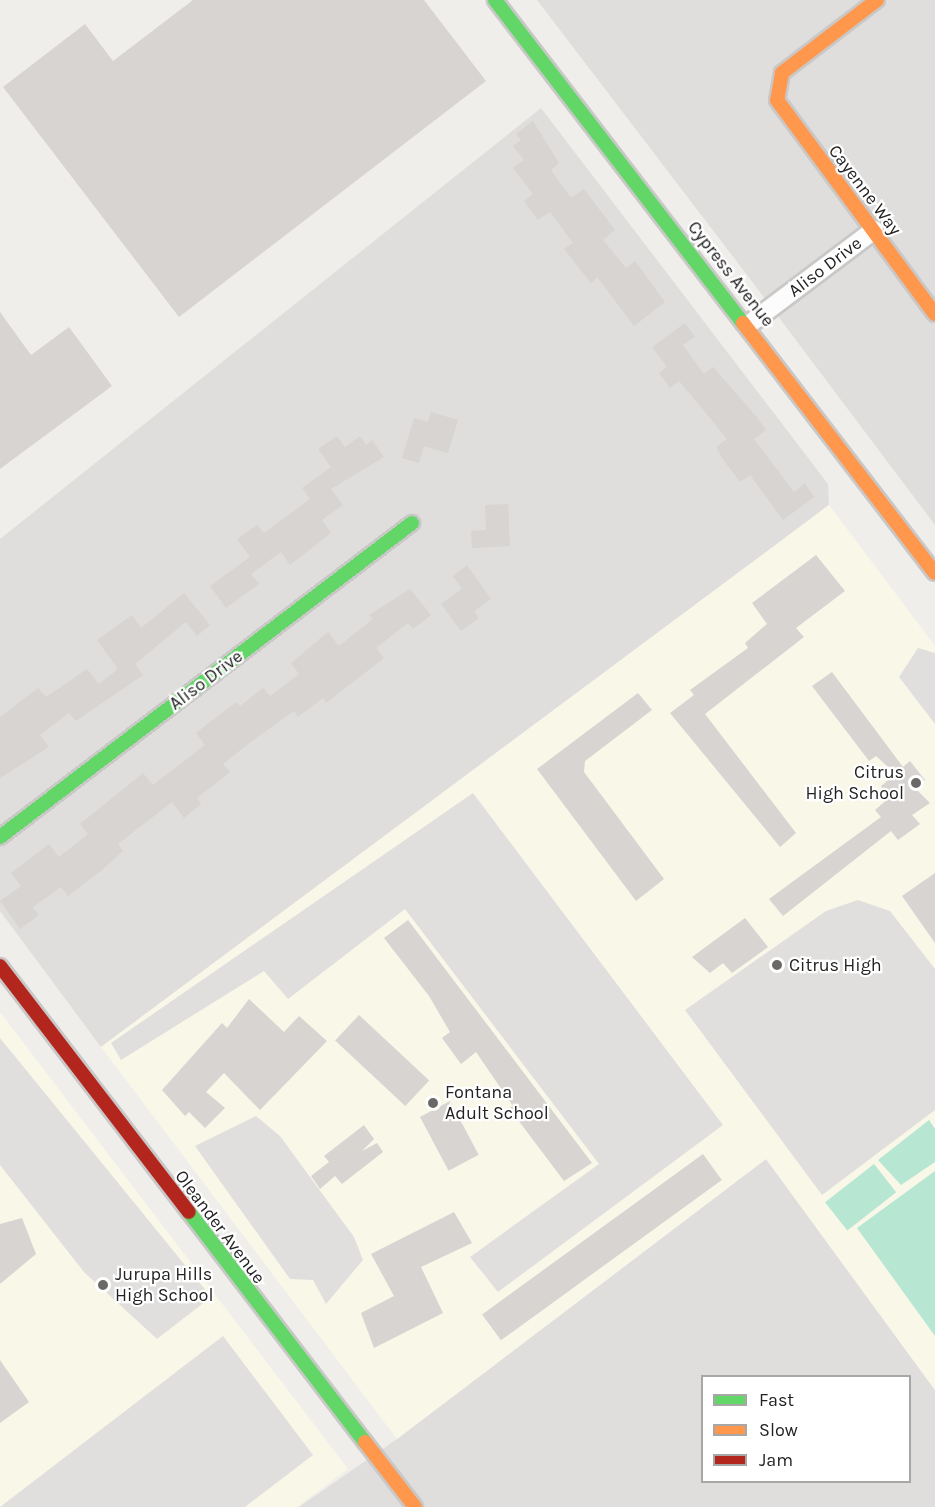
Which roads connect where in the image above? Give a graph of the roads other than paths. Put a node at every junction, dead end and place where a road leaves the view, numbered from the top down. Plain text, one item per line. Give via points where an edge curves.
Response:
1 (495, 0) edge
2 (877, 0) edge
3 (874, 230) junction
4 (935, 314) edge
5 (748, 325) junction
6 (412, 523) dead end
7 (935, 573) edge
8 (0, 837) edge
9 (0, 966) edge
10 (416, 1507) edge

1 - 5 street, Cypress Avenue
2 - 3 street, Cayenne Way via 796,60 777,85 784,115
3 - 4 street, Cayenne Way
3 - 5 street, Aliso Drive
5 - 7 street, Cypress Avenue
6 - 8 street, Aliso Drive
9 - 10 street, Oleander Avenue

